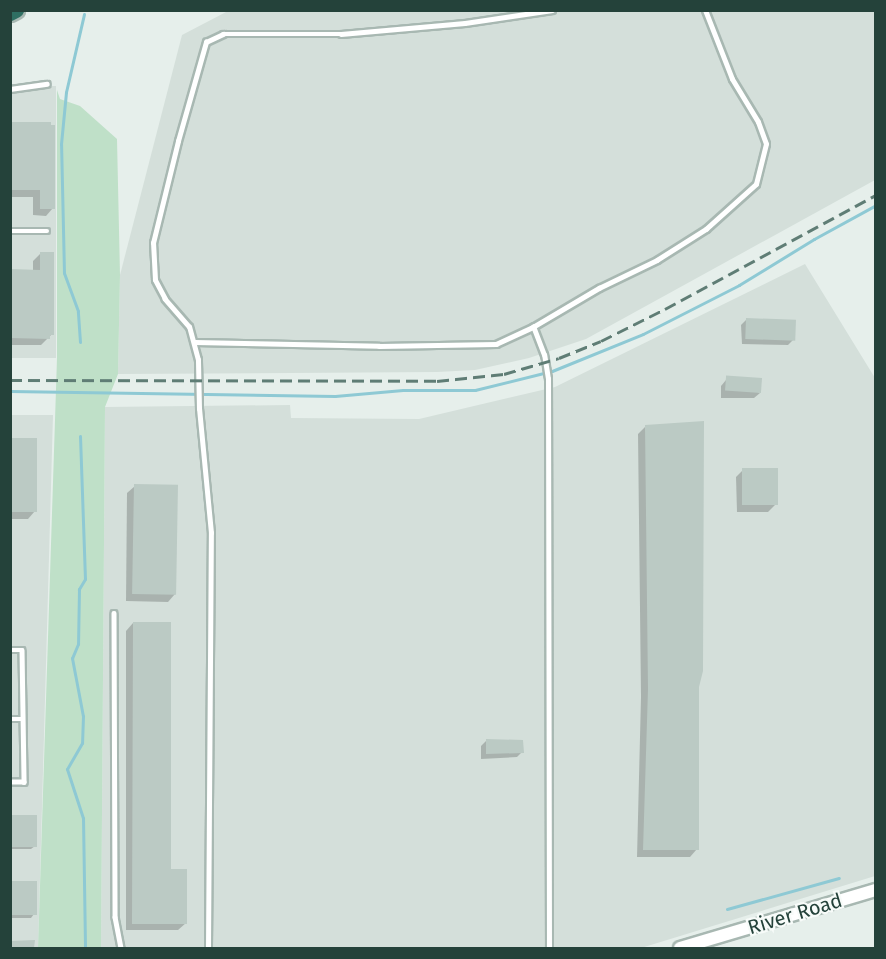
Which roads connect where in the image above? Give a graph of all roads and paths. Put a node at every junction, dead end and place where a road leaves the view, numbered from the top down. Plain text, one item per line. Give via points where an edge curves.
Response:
1 (16, 10) edge
2 (552, 10) edge
3 (705, 10) edge
4 (10, 13) edge
5 (47, 84) dead end
6 (10, 89) edge
7 (10, 231) edge
8 (47, 231) dead end
9 (533, 327) junction
10 (195, 342) junction
11 (114, 612) dead end
12 (10, 650) edge
13 (10, 719) edge
14 (23, 719) junction
15 (10, 782) edge
16 (876, 890) edge
17 (121, 948) edge
18 (208, 948) edge
19 (549, 948) edge
20 (680, 948) edge

1 - 4 highway
2 - 10 lane via 465,23 341,34 223,34 206,42 153,243 154,280 189,327
3 - 9 lane via 732,79 758,122 766,144 756,184 726,214 687,242
5 - 6 lane
7 - 8 lane
9 - 10 lane via 496,344
9 - 19 lane via 548,379
10 - 18 lane via 211,533
11 - 17 lane via 115,917
12 - 14 lane via 22,650
13 - 14 lane
14 - 15 lane via 24,782
16 - 20 main road, River Road

